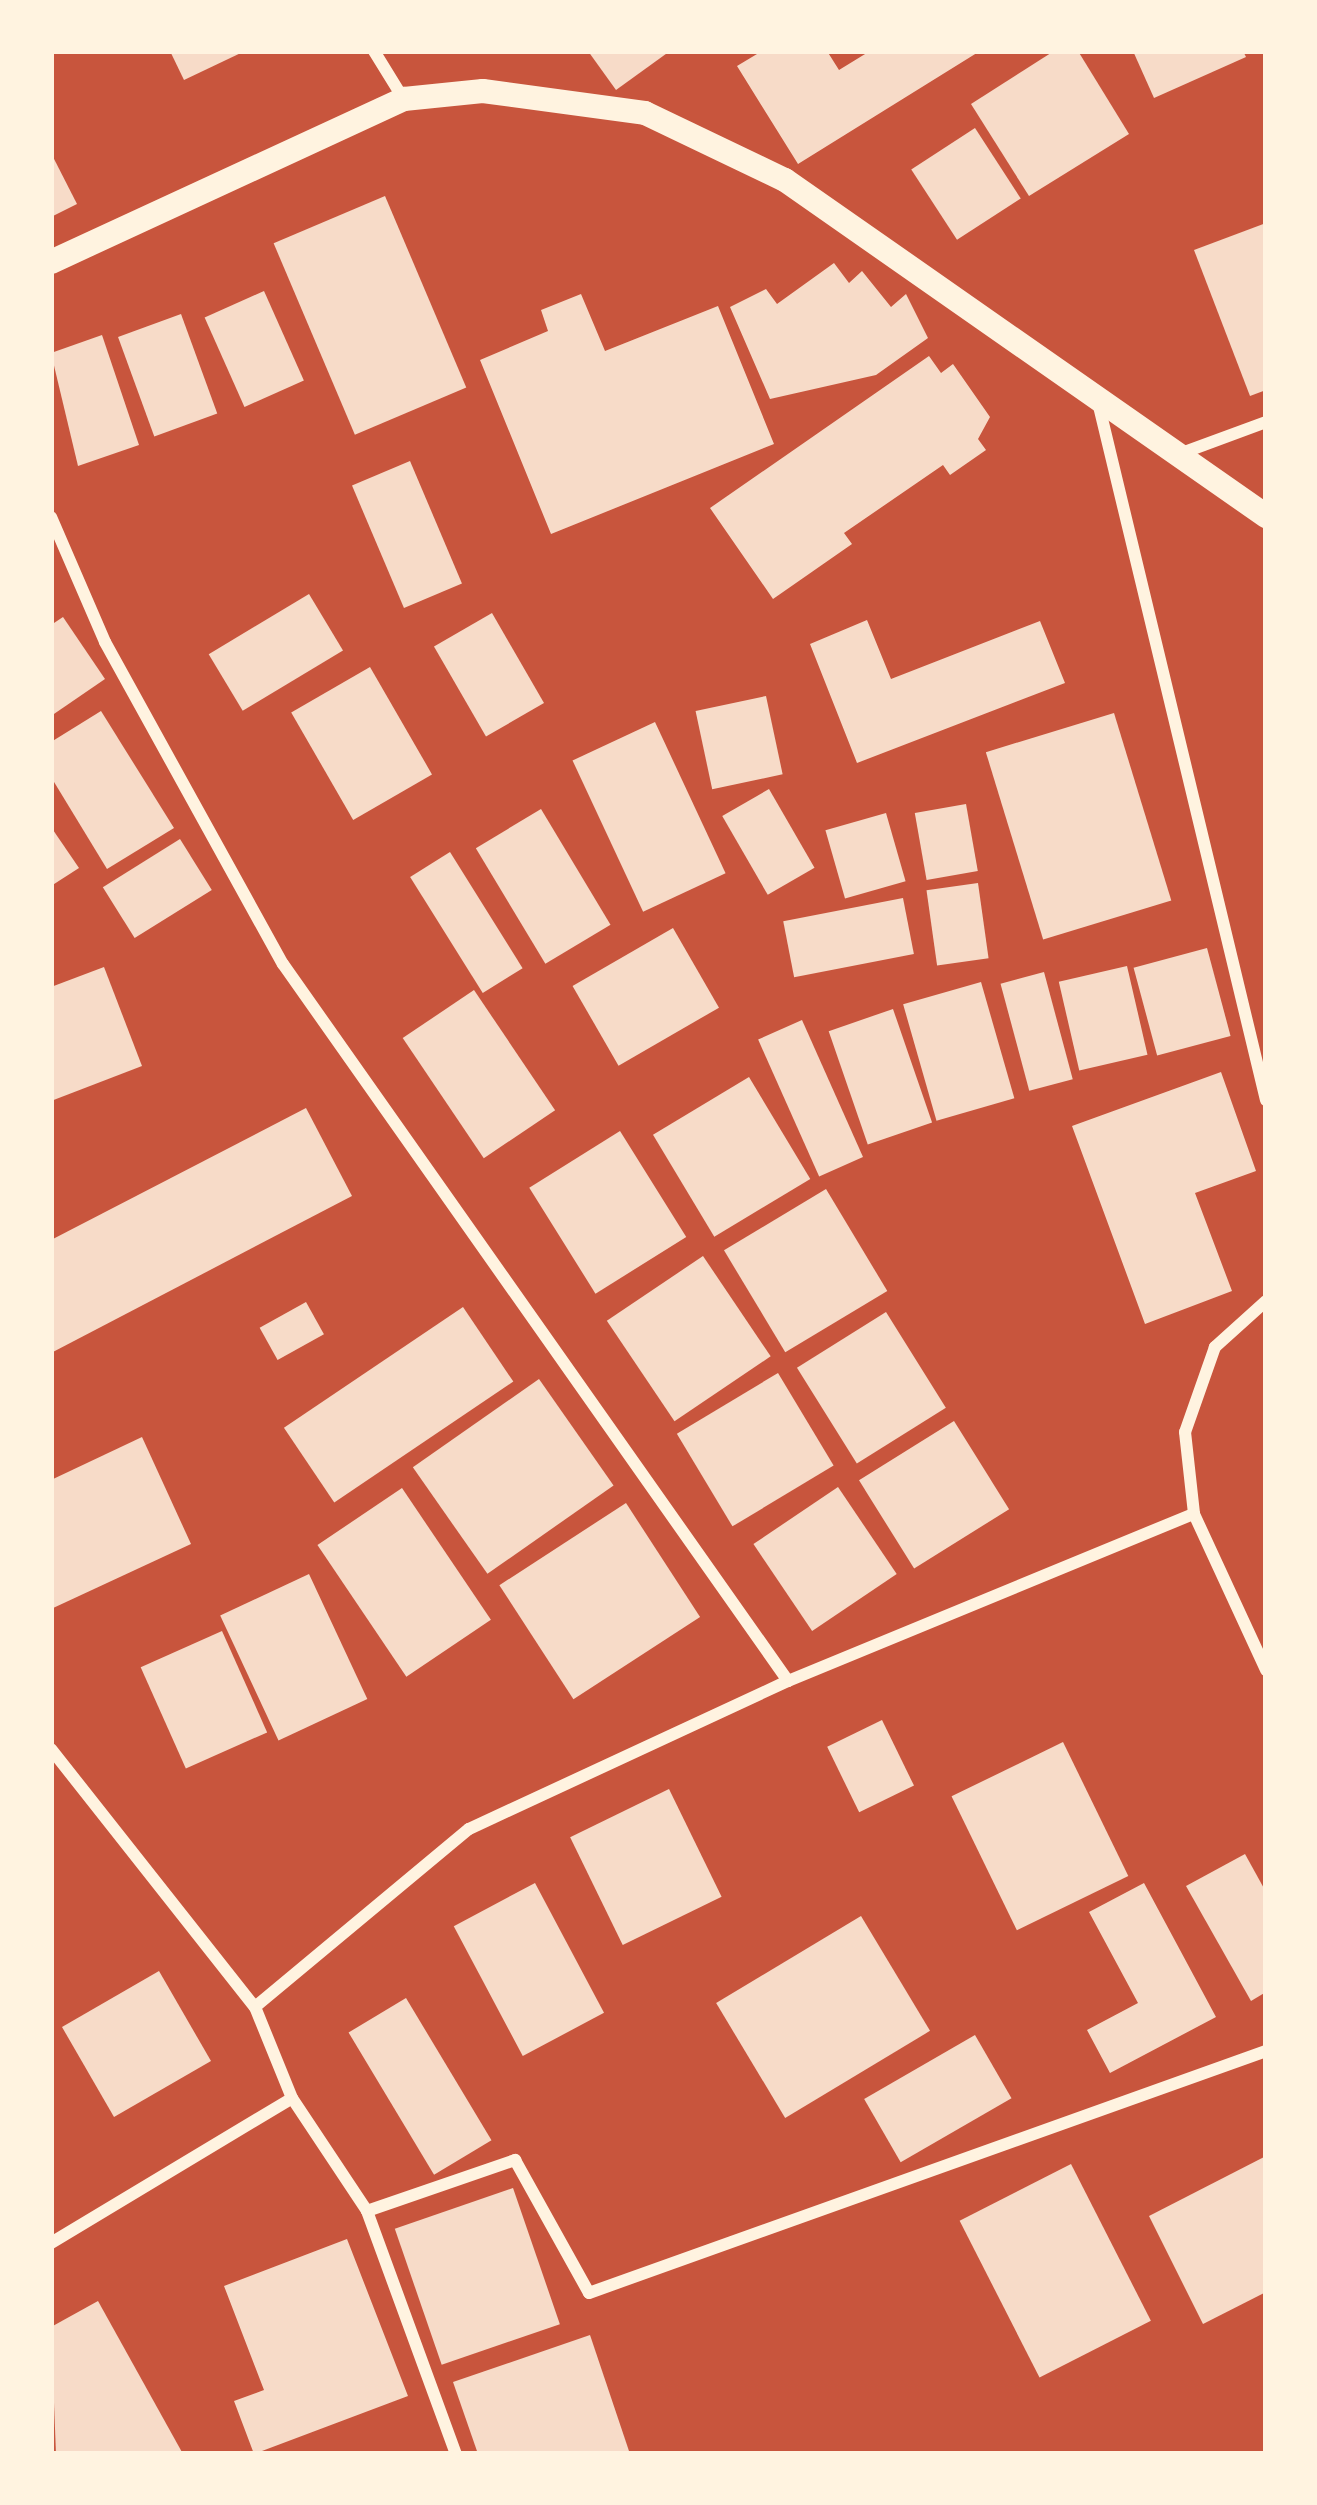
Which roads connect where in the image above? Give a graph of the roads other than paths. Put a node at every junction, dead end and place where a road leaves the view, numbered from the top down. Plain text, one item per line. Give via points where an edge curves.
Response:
1 (374, 51) edge
2 (404, 99) junction
3 (51, 262) edge
4 (1096, 395) junction
5 (1266, 422) edge
6 (1182, 452) junction
7 (1266, 516) edge
8 (51, 517) edge
9 (1266, 1100) edge
10 (1266, 1301) edge
11 (1194, 1514) junction
12 (1266, 1670) edge
13 (788, 1681) junction
14 (51, 1749) edge
15 (255, 2007) junction
16 (1266, 2050) edge
17 (292, 2098) junction
18 (367, 2211) junction
19 (51, 2243) edge
20 (456, 2454) edge

1 - 2 street
2 - 3 main road
2 - 4 main road via 483,91 645,113 784,180
4 - 6 main road
4 - 9 street
5 - 6 street
6 - 7 main road
8 - 13 street via 105,642 283,964
10 - 11 street via 1215,1347 1185,1432
11 - 12 street
11 - 13 street
13 - 15 street via 469,1829
14 - 15 street
15 - 17 street
16 - 18 street via 589,2293 515,2160
17 - 18 street
17 - 19 street
18 - 20 street

